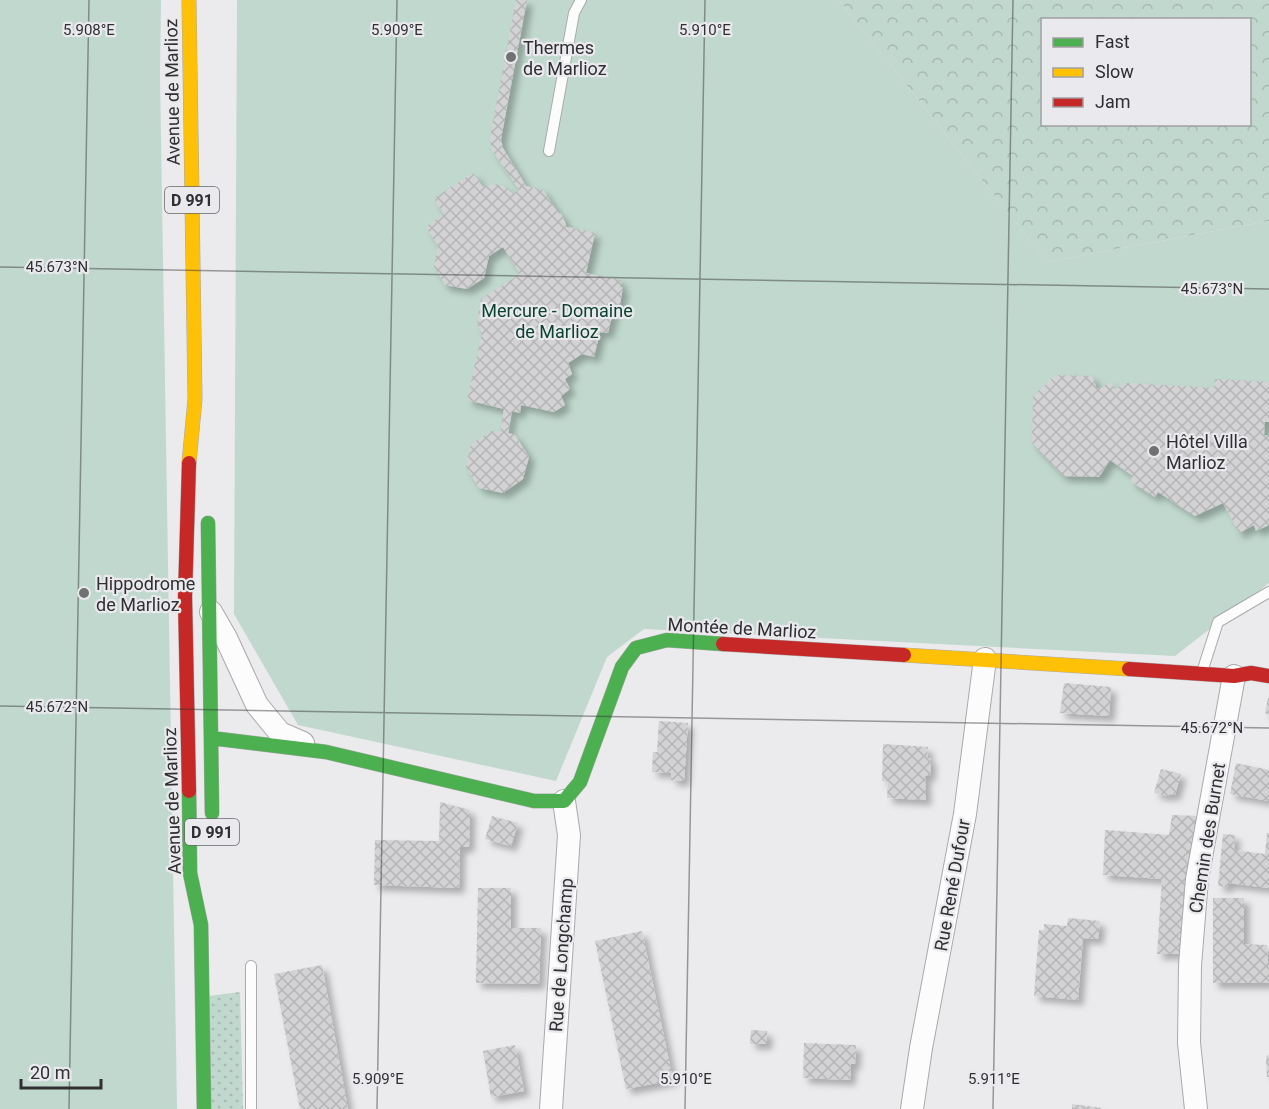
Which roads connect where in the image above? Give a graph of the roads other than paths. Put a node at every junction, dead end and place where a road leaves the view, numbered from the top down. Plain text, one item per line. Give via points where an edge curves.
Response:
1 (189, 0) edge
2 (581, 0) edge
3 (549, 151) dead end
4 (195, 399) junction
5 (204, 458) dead end
6 (208, 504) dead end
7 (1269, 592) edge
8 (185, 597) junction
9 (203, 609) junction
10 (985, 659) junction
11 (1202, 673) junction
12 (1234, 676) junction
13 (1269, 676) edge
14 (199, 680) dead end
15 (211, 738) junction
16 (326, 752) junction
17 (564, 801) junction
18 (212, 832) dead end
19 (210, 891) dead end
20 (201, 925) junction
21 (251, 966) dead end
22 (204, 1109) edge
23 (251, 1109) edge
24 (551, 1109) edge
25 (912, 1109) edge
26 (1196, 1109) edge

1 - 4 main road, Avenue de Marlioz / D 991
2 - 3 lane via 574,13
4 - 5 main road, Avenue de Marlioz / D 991
4 - 8 main road, Avenue de Marlioz via 187,481
6 - 9 main road, D 991
7 - 11 lane via 1218,622
8 - 9 lane
8 - 20 main road, Avenue de Marlioz via 190,873
9 - 15 main road, D 991
9 - 16 street via 226,638 257,705 280,734
10 - 11 main road, Montée de Marlioz
10 - 17 main road, Montée de Marlioz via 667,640 636,648 622,668 580,782
10 - 25 street, Rue René Dufour via 965,814
11 - 12 main road, Montée de Marlioz
12 - 13 main road, Montée de Marlioz
12 - 26 street, Chemin des Burnet via 1197,879 1189,1043
14 - 15 lane via 200,715
15 - 16 main road
15 - 18 main road, D 991
16 - 17 main road via 534,801
17 - 24 street, Rue de Longchamp via 569,835
19 - 20 main road
20 - 22 main road
21 - 23 lane

